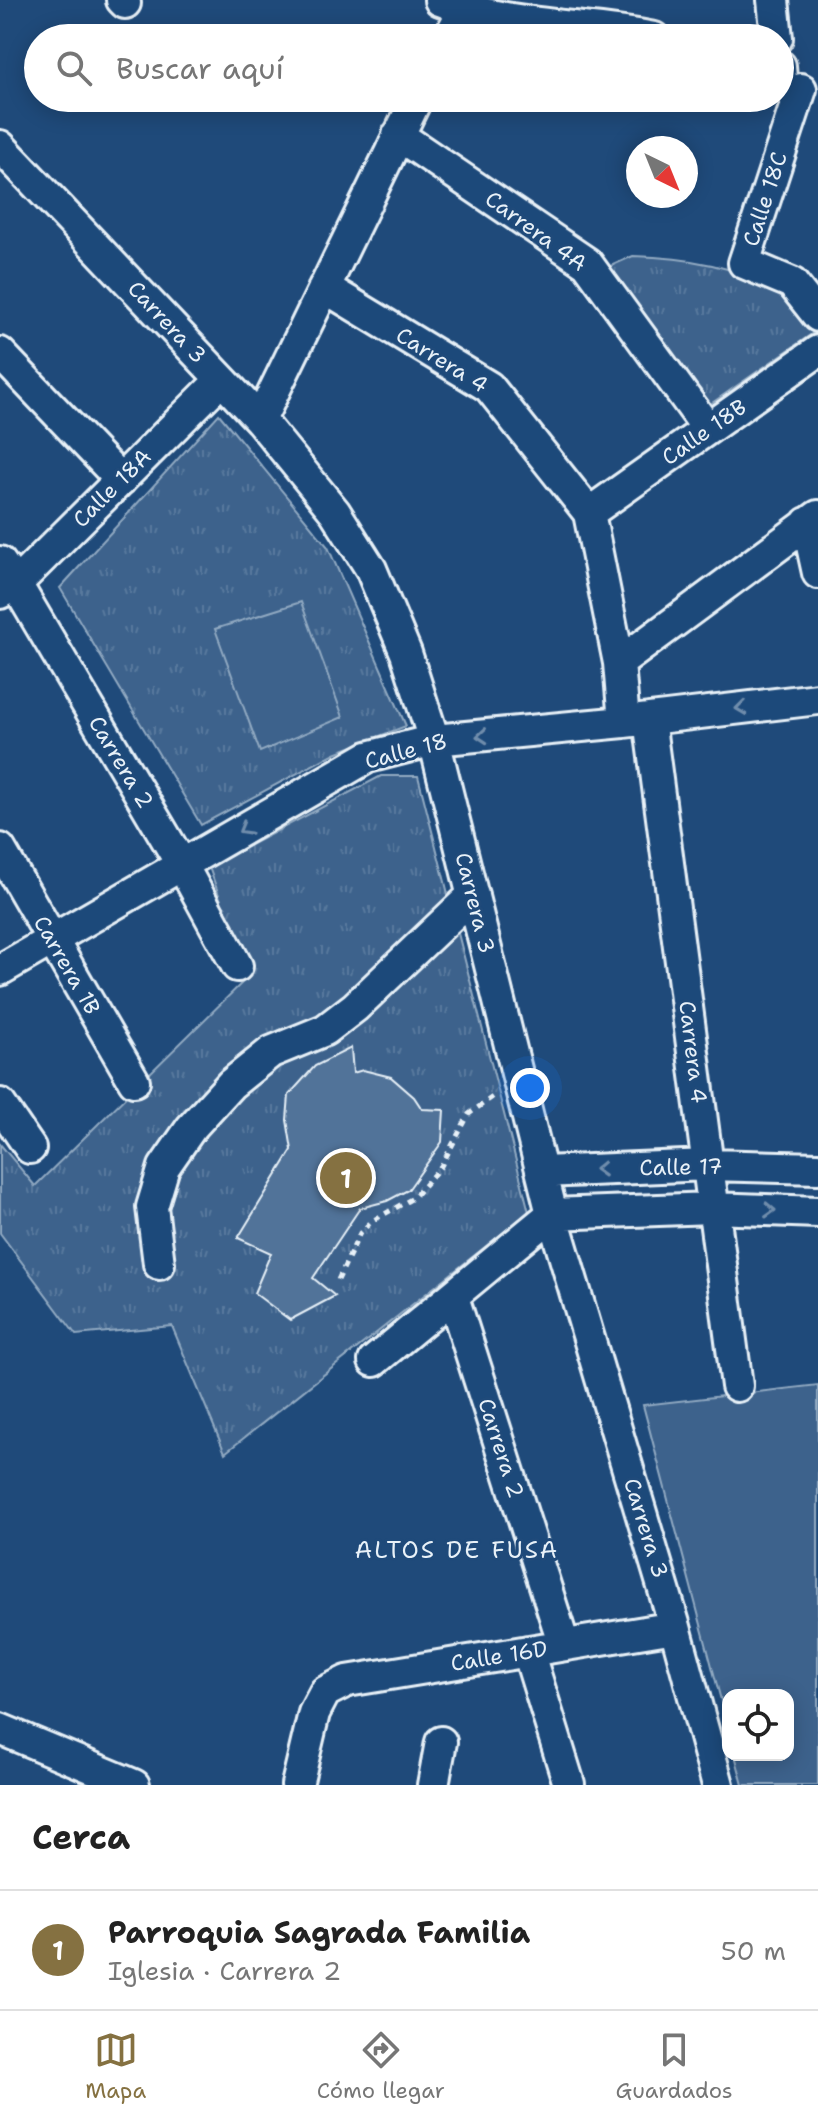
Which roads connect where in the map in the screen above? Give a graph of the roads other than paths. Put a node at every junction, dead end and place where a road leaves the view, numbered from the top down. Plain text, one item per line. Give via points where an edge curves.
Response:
1 (773, 0) edge
2 (452, 5) edge
3 (552, 24) edge
4 (776, 24) edge
5 (410, 112) edge
6 (784, 112) edge
7 (398, 135) junction
8 (0, 146) edge
9 (324, 287) junction
10 (818, 316) edge
11 (818, 351) edge
12 (0, 353) edge
13 (221, 380) junction
14 (260, 420) junction
15 (708, 429) junction
16 (121, 480) junction
17 (589, 513) junction
18 (813, 520) edge
19 (818, 573) edge
20 (5, 580) edge
21 (619, 663) junction
22 (818, 699) edge
23 (636, 720) junction
24 (434, 740) junction
25 (0, 849) edge
26 (182, 865) junction
27 (473, 895) junction
28 (52, 939) junction
29 (237, 966) dead end
30 (0, 970) edge
31 (134, 1081) dead end
32 (0, 1104) edge
33 (30, 1148) dead end
34 (708, 1165) junction
35 (818, 1168) edge
36 (543, 1172) junction
37 (712, 1208) junction
38 (818, 1212) edge
39 (552, 1214) junction
40 (159, 1264) dead end
41 (453, 1297) junction
42 (374, 1361) dead end
43 (737, 1386) dead end
44 (675, 1627) junction
45 (564, 1645) junction
46 (528, 1651) junction
47 (0, 1729) edge
48 (441, 1742) dead end
49 (569, 1784) edge
50 (134, 1785) edge
51 (297, 1785) edge
52 (433, 1785) edge
53 (718, 1785) edge

1 - 4 street
2 - 3 street
5 - 7 street
6 - 10 street, Calle 18C via 744,263 792,283
7 - 9 street
7 - 15 street, Carrera 4A via 587,263
8 - 13 street, Carrera 3
9 - 14 street
9 - 17 street, Carrera 4 via 489,387
11 - 15 street, Calle 18B
12 - 16 street
13 - 14 street, Carrera 3
13 - 16 street, Calle 18A
14 - 24 street, Carrera 3 via 335,512 371,569
15 - 17 street, Calle 18B
16 - 20 street, Calle 18A
17 - 21 street, Carrera 4
18 - 19 street
18 - 21 street
20 - 26 street, Carrera 2
21 - 23 street, Carrera 4
22 -> 23 street, Calle 18
23 -> 24 street, Calle 18
23 - 34 street, Carrera 4
24 -> 26 street, Calle 18 via 368,757
24 - 27 street, Carrera 3
25 - 28 street, Carrera 1B
26 - 28 street, Calle 18
26 - 29 street, Carrera 2
27 - 36 street, Carrera 3
27 - 40 street via 355,1007 325,1030 271,1052 231,1084 191,1128 164,1167 152,1207
28 - 30 street, Calle 18
28 - 31 street, Carrera 1B
32 - 33 street
34 - 35 street, Calle 17
34 -> 36 street, Calle 17
34 - 37 street, Carrera 4
36 - 39 street, Carrera 3
37 -> 38 street, Calle 17
37 - 39 street, Calle 17
37 - 43 street, Carrera 4
39 - 41 street
39 - 44 street, Carrera 3
41 - 42 street
41 - 45 street, Carrera 2
44 - 45 street, Calle 16D
44 - 53 street, Carrera 3
45 - 46 street, Calle 16D
46 - 49 street
46 - 51 street, Calle 16D via 347,1681 325,1692 314,1713
47 - 50 street
48 - 52 street

